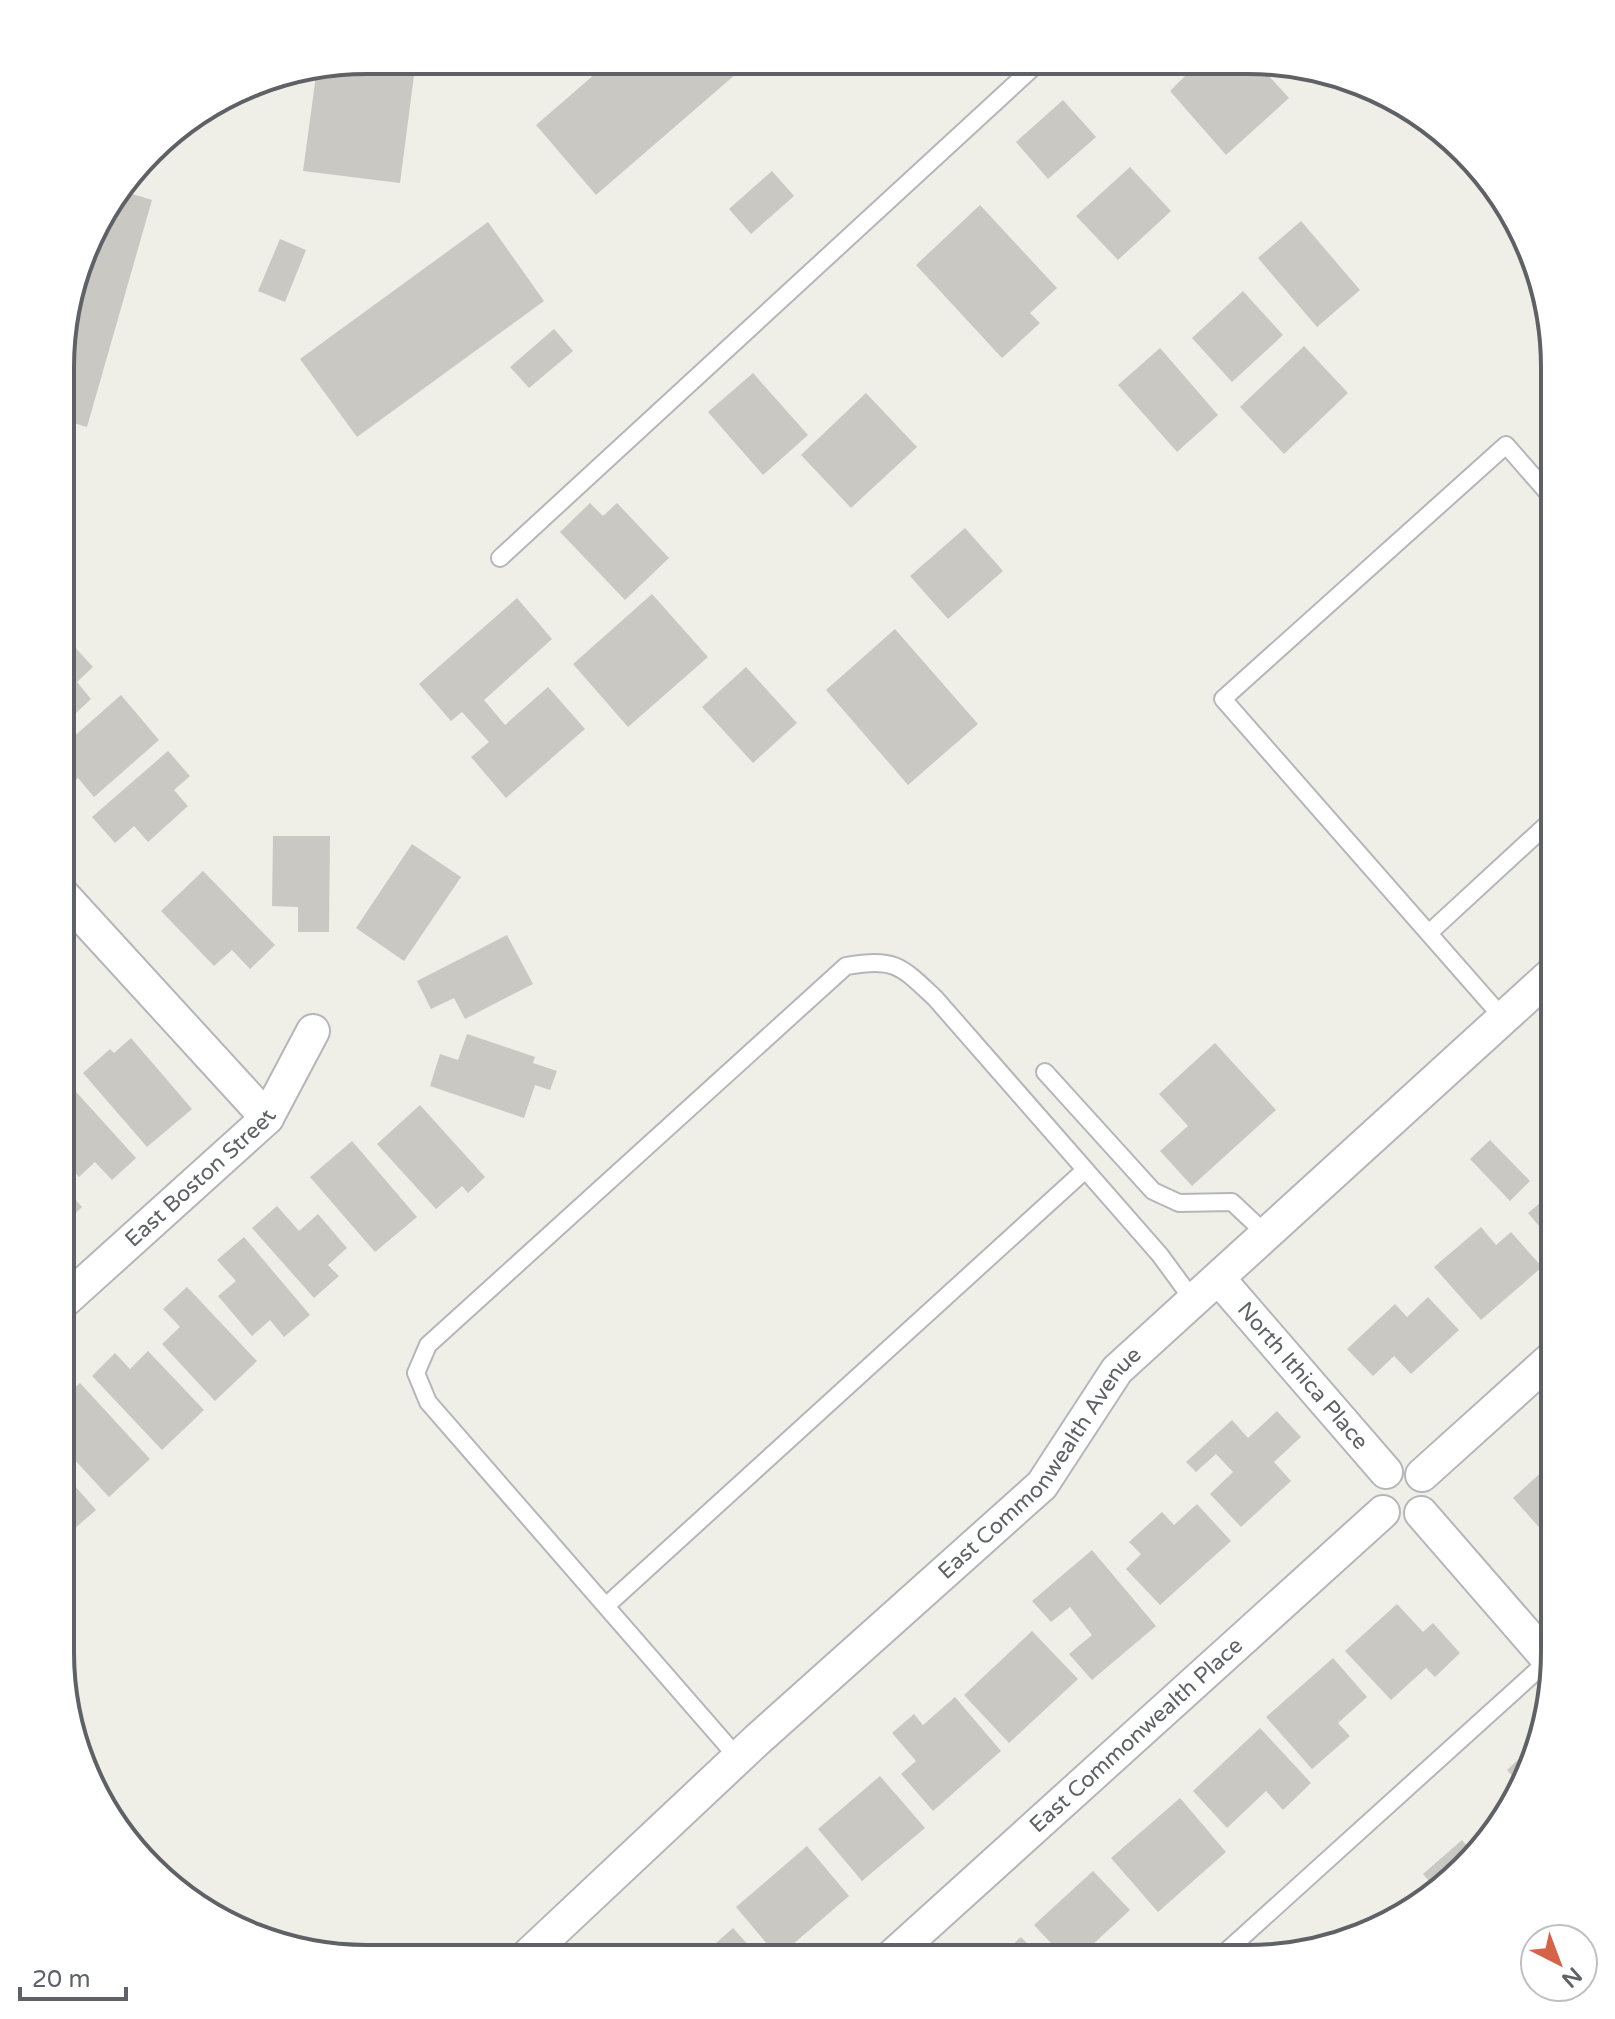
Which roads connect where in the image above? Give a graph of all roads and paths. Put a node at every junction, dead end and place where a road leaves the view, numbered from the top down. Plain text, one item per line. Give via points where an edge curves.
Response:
1 (1026, 74) edge
2 (1541, 485) edge
3 (500, 558) dead end
4 (1541, 830) edge
5 (74, 907) edge
6 (1429, 933) junction
7 (1541, 984) edge
8 (1503, 1018) junction
9 (313, 1031) dead end
10 (1045, 1072) dead end
11 (267, 1118) junction
12 (1084, 1171) junction
13 (1266, 1234) junction
14 (1219, 1279) junction
15 (74, 1292) edge
16 (1193, 1300) junction
17 (1541, 1368) edge
18 (1386, 1472) junction
19 (1422, 1475) junction
20 (1383, 1512) junction
21 (1421, 1513) junction
22 (606, 1606) junction
23 (1541, 1647) edge
24 (1540, 1672) edge
25 (738, 1758) junction
26 (539, 1945) edge
27 (904, 1945) edge
28 (1234, 1945) edge

1 - 3 lane
2 - 6 lane via 1506,445 1223,699
4 - 6 lane
5 - 11 street
6 - 8 lane
7 - 8 street, East Commonwealth Avenue
8 - 13 street, East Commonwealth Avenue
9 - 11 street, East Boston Street
10 - 13 lane via 1153,1191 1179,1203 1232,1202
11 - 15 street, East Boston Street
12 - 16 lane
12 - 22 lane
12 - 22 lane via 905,970 880,960 846,966 428,1345 416,1373 428,1402
13 - 14 street, East Commonwealth Avenue
14 - 16 street, East Commonwealth Avenue
14 - 18 street, North Ithica Place
16 - 25 street, East Commonwealth Avenue via 1117,1370 1042,1485
17 - 19 street
18 - 19 street via 1402,1466
18 - 20 street via 1376,1495
19 - 21 street via 1430,1493
20 - 21 street via 1399,1520
20 - 27 street, East Commonwealth Place
21 - 23 street
22 - 25 lane
24 - 28 lane
25 - 26 street, East Commonwealth Avenue

